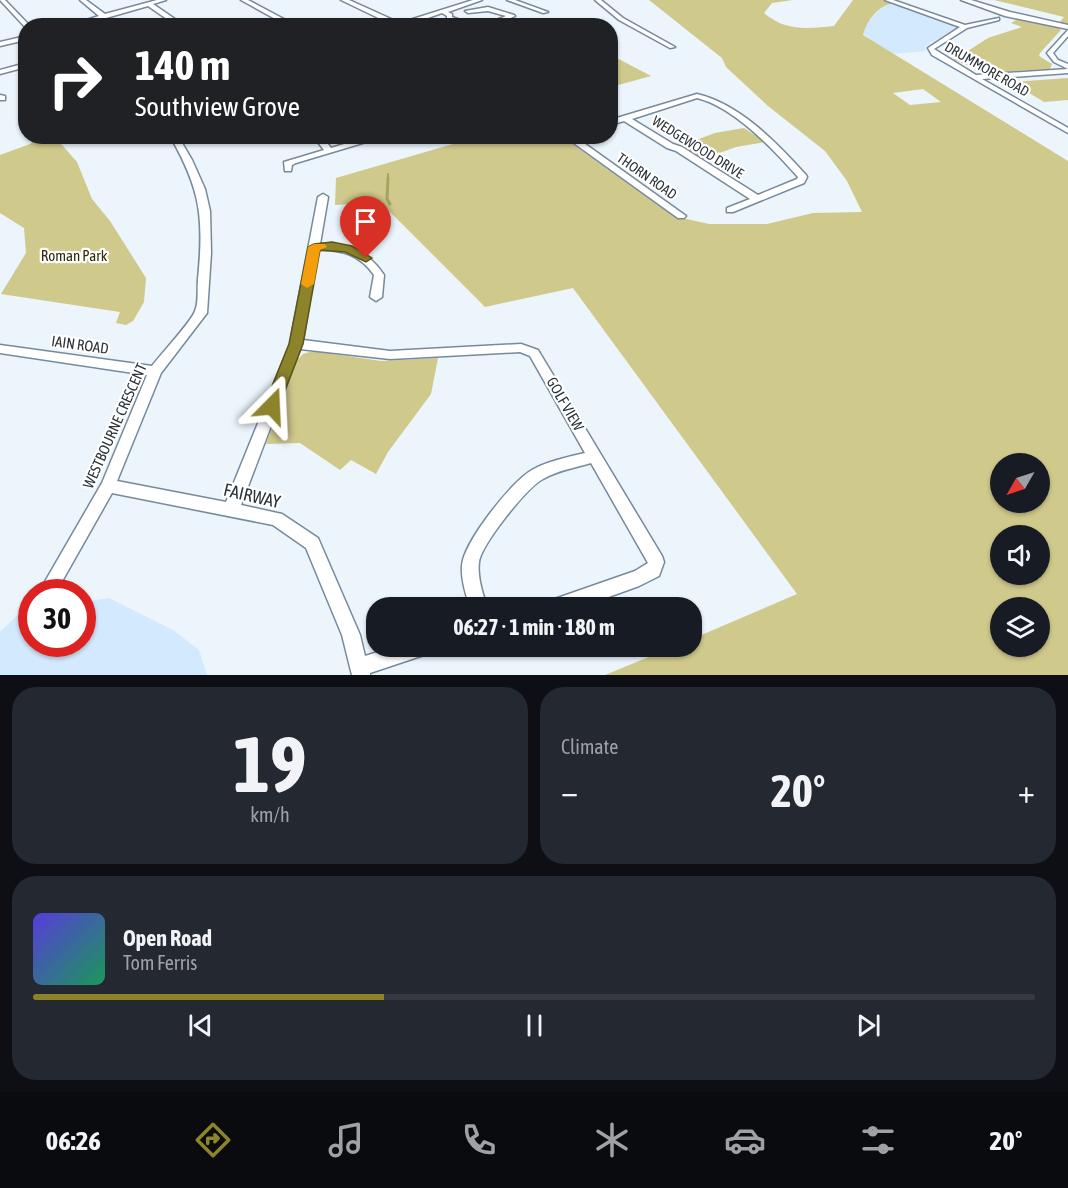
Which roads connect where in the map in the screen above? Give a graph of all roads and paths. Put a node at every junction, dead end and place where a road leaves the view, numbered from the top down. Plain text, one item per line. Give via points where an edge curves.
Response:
1 (2, 0) edge
2 (83, 0) edge
3 (163, 0) edge
4 (244, 0) edge
5 (344, 0) edge
6 (479, 0) edge
7 (510, 0) edge
8 (598, 0) edge
9 (888, 0) edge
10 (964, 0) edge
11 (148, 4) junction
12 (468, 11) dead end
13 (545, 12) dead end
14 (449, 14) junction
15 (103, 16) junction
16 (19, 18) edge
17 (96, 18) edge
18 (170, 18) edge
19 (279, 18) edge
20 (385, 18) edge
21 (432, 18) edge
22 (449, 18) edge
23 (504, 18) edge
24 (997, 19) dead end
25 (965, 27) junction
26 (1068, 27) edge
27 (1068, 32) edge
28 (18, 40) edge
29 (0, 44) edge
30 (1057, 45) junction
31 (672, 47) dead end
32 (1068, 48) edge
33 (18, 67) edge
34 (1068, 69) edge
35 (0, 72) edge
36 (975, 77) junction
37 (625, 118) junction
38 (618, 120) edge
39 (1068, 131) edge
40 (179, 144) edge
41 (323, 144) edge
42 (354, 144) edge
43 (579, 144) edge
44 (329, 151) junction
45 (288, 169) dead end
46 (670, 196) dead end
47 (323, 197) dead end
48 (757, 199) junction
49 (658, 200) junction
50 (730, 210) dead end
51 (681, 216) dead end
52 (314, 247) junction
53 (376, 297) dead end
54 (296, 344) junction
55 (0, 349) edge
56 (155, 371) junction
57 (595, 456) junction
58 (108, 486) junction
59 (231, 510) junction
60 (54, 579) edge
61 (476, 597) edge
62 (584, 597) edge
63 (398, 657) edge
64 (361, 671) edge

1 - 16 street
2 - 15 street
3 - 11 street
4 - 19 street
5 - 20 street
6 - 14 street
7 - 13 street
8 - 31 street via 621,19
9 - 25 street, DRUMMORE ROAD
10 - 26 street
11 - 15 street
11 - 18 street
12 - 23 street via 488,9 513,14
14 - 21 street
14 - 22 street
15 - 17 street
24 - 25 street, DRUMMORE ROAD
25 - 36 street, DRUMMORE ROAD via 930,49
27 - 30 street
28 - 29 street
30 - 32 street
30 - 34 street via 1051,56
33 - 35 street
34 - 36 street
36 - 39 street, DRUMMORE ROAD
37 - 38 street, WEDGEWOOD DRIVE
37 - 48 street, WEDGEWOOD DRIVE
37 - 48 street, WEDGEWOOD DRIVE via 697,96 728,110 772,144 803,177
40 - 56 street, WESTBOURNE CRESCENT via 200,189 205,211 201,313
41 - 44 street
42 - 44 street
43 - 49 street, THORN ROAD
44 - 45 street via 290,162
46 - 49 street
47 - 52 street
48 - 50 street, WEDGEWOOD DRIVE
49 - 51 street, THORN ROAD
52 - 53 street via 348,249 366,258 379,275
52 - 54 street
54 - 57 street, GOLF VIEW via 390,355 521,348 534,353
54 - 59 street
55 - 56 street, IAIN ROAD
56 - 58 street, WESTBOURNE CRESCENT
57 - 61 street via 531,478 515,495 473,553 470,574
57 - 62 street, GOLF VIEW via 656,562 653,570 639,578
58 - 59 street, FAIRWAY
58 - 60 street, WESTBOURNE CRESCENT
59 - 64 street, FAIRWAY via 277,519 312,543 351,635
63 - 64 street

